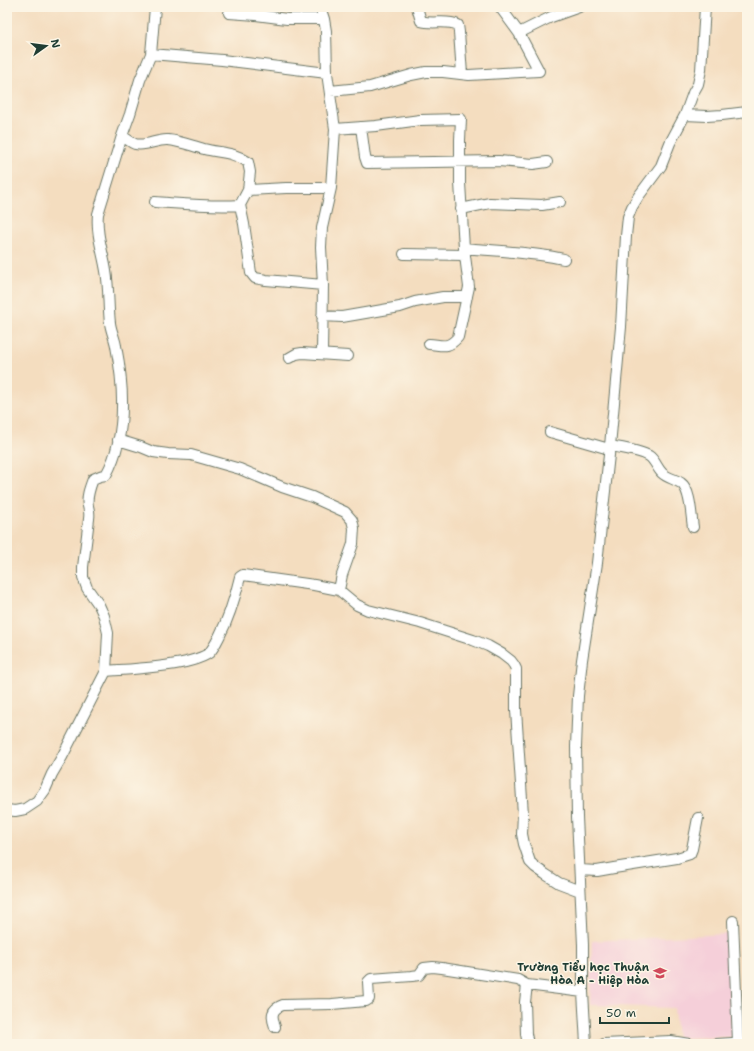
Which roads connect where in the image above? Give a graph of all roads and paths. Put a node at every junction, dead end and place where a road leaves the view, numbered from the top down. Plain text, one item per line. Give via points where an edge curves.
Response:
1 (155, 7) edge
2 (320, 7) edge
3 (417, 7) edge
4 (500, 7) edge
5 (579, 7) edge
6 (705, 7) edge
7 (229, 13) dead end
8 (324, 19) junction
9 (519, 33) junction
10 (151, 54) junction
11 (327, 72) junction
12 (462, 74) junction
13 (330, 91) junction
14 (747, 112) edge
15 (685, 115) junction
16 (361, 127) junction
17 (335, 129) junction
18 (122, 136) junction
19 (460, 162) junction
20 (547, 162) dead end
21 (331, 188) junction
22 (248, 190) junction
23 (155, 202) dead end
24 (560, 202) dead end
25 (240, 205) junction
26 (461, 209) junction
27 (465, 252) junction
28 (404, 254) dead end
29 (564, 259) dead end
30 (323, 285) junction
31 (467, 297) junction
32 (322, 316) junction
33 (429, 344) dead end
34 (322, 354) junction
35 (348, 356) dead end
36 (288, 358) dead end
37 (550, 432) dead end
38 (118, 440) junction
39 (609, 447) junction
40 (692, 527) dead end
41 (339, 590) junction
42 (106, 671) junction
43 (7, 810) edge
44 (698, 818) dead end
45 (580, 870) junction
46 (580, 891) junction
47 (733, 921) dead end
48 (527, 985) junction
49 (583, 992) junction
50 (275, 1027) dead end
51 (743, 1042) edge
52 (528, 1044) edge
53 (586, 1044) edge
54 (604, 1044) edge
55 (689, 1044) edge
56 (717, 1044) edge

1 - 10 street
2 - 8 street
3 - 12 street via 421,21 451,22 458,25
4 - 9 street
5 - 9 street
6 - 15 street via 701,70
7 - 8 street via 287,19
8 - 11 street
9 - 12 street via 539,71
10 - 11 street
10 - 18 street
11 - 13 street
12 - 13 street via 426,72 370,87
13 - 17 street
14 - 15 street via 707,116
15 - 39 street via 661,166 638,197 628,218 621,327
16 - 17 street
16 - 19 street via 367,163
16 - 19 street via 420,120 461,119
17 - 21 street
18 - 22 street via 135,144 169,140 241,157 248,162
18 - 38 street via 98,214 97,225 106,273 110,325 116,344 121,383 122,408
19 - 20 street
19 - 26 street
21 - 22 street
21 - 30 street via 322,228
22 - 25 street
23 - 25 street via 196,206
24 - 26 street via 542,205 490,203
25 - 30 street via 251,273 255,278
26 - 27 street
27 - 28 street
27 - 29 street via 508,251
27 - 31 street via 469,287
30 - 32 street
31 - 32 street via 443,297 342,317
31 - 33 street via 458,337 447,346
32 - 34 street
34 - 35 street
34 - 36 street via 302,353
37 - 39 street
38 - 41 street via 153,452 191,455 240,469 345,512 352,520 353,544
38 - 42 street via 106,474 93,479 89,490 90,511 83,567 83,578 99,605 107,627
39 - 40 street via 649,456 661,473 682,484 686,489
39 - 45 street via 597,563 578,696 576,817
41 - 42 street via 240,576 226,624 208,653 196,660 173,665
41 - 46 street via 357,605 368,610 473,640 502,654 514,665 524,844 530,862 535,867 559,883
42 - 43 street via 45,790 37,801 25,809
44 - 45 street via 690,854 597,871
45 - 46 street
46 - 49 street
47 - 51 street
48 - 49 street
48 - 50 street via 518,980 442,968 424,968 419,974 412,976 371,979 368,982 369,998 366,1001 277,1007 273,1011
48 - 52 street via 525,1002
49 - 53 street
51 - 56 street
54 - 55 street via 671,1040

